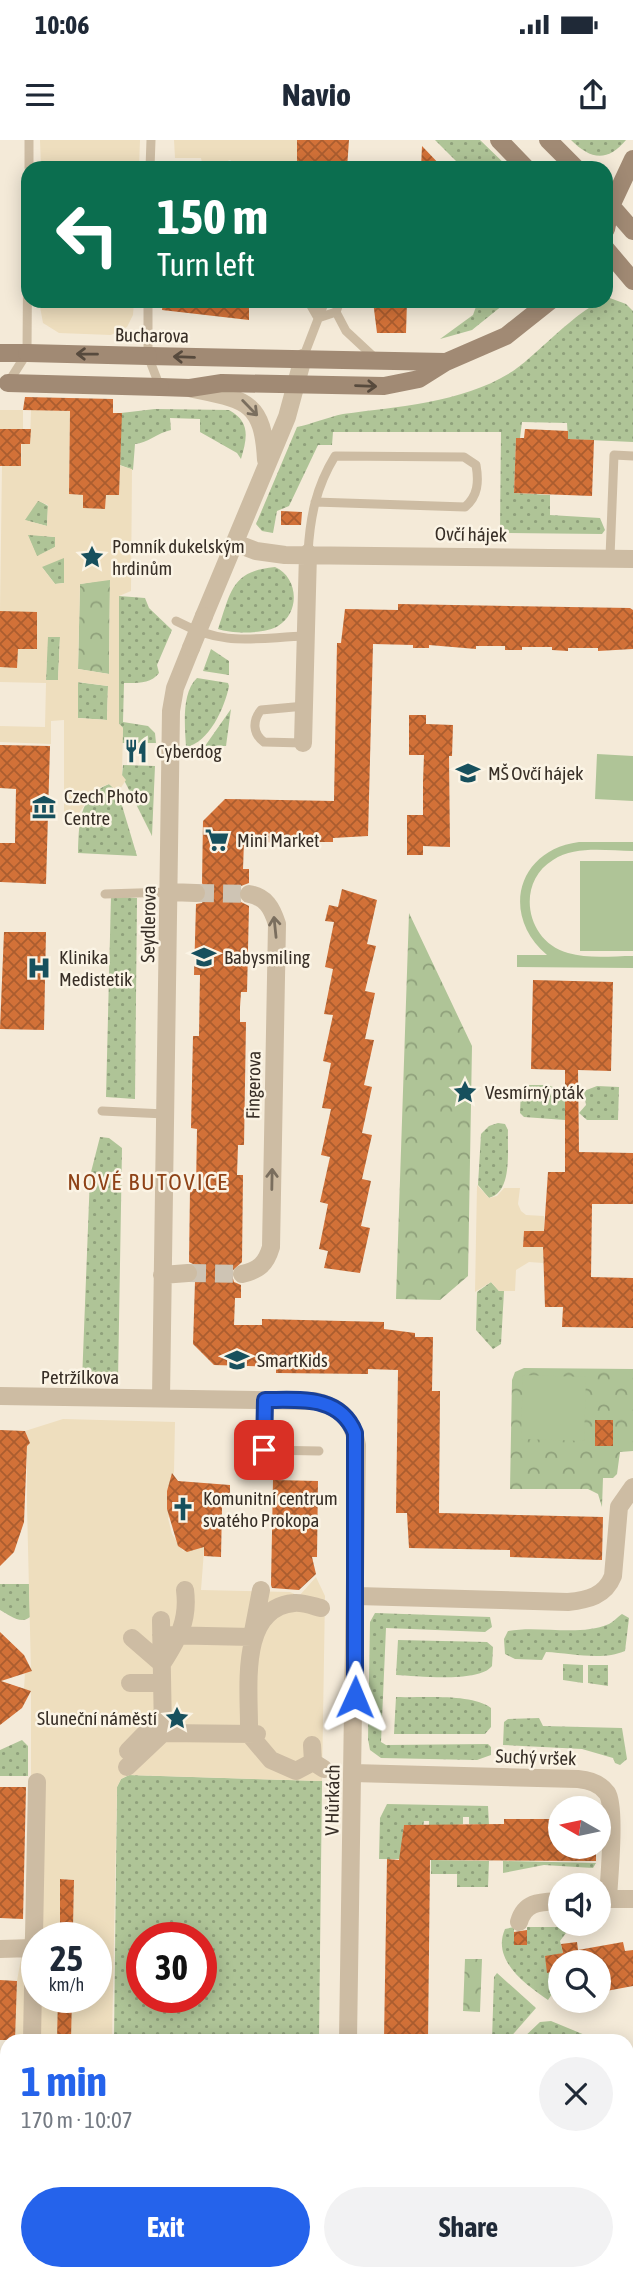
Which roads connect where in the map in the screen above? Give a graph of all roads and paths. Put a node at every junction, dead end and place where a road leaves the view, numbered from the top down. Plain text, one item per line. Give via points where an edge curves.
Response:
1 (29, 140) edge
2 (150, 140) edge
3 (499, 140) edge
4 (548, 140) edge
5 (633, 159) edge
6 (29, 161) edge
7 (150, 161) edge
8 (519, 161) edge
9 (569, 161) edge
10 (613, 194) edge
11 (613, 208) edge
12 (631, 224) edge
13 (613, 237) edge
14 (613, 257) edge
15 (633, 281) edge
16 (27, 308) edge
17 (148, 308) edge
18 (312, 308) edge
19 (322, 308) edge
20 (337, 308) edge
21 (541, 308) edge
22 (336, 312) junction
23 (318, 318) junction
24 (0, 353) edge
25 (27, 353) junction
26 (148, 356) junction
27 (303, 358) junction
28 (380, 362) junction
29 (446, 362) junction
30 (4, 383) edge
31 (298, 385) junction
32 (160, 387) junction
33 (190, 388) junction
34 (633, 456) edge
35 (266, 469) junction
36 (314, 502) junction
37 (235, 544) junction
38 (308, 553) junction
39 (610, 557) junction
40 (633, 559) edge
41 (176, 621) dead end
42 (306, 636) junction
43 (305, 706) junction
44 (303, 743) joint
45 (169, 892) junction
46 (196, 893) tunnel mouth
47 (105, 894) dead end
48 (249, 894) tunnel mouth
49 (102, 1111) dead end
50 (165, 1114) junction
51 (188, 1273) tunnel mouth
52 (242, 1274) tunnel mouth
53 (162, 1275) junction
54 (0, 1396) edge
55 (161, 1398) junction
56 (265, 1400) junction
57 (319, 1451) dead end
58 (633, 1487) edge
59 (185, 1590) dead end
60 (261, 1590) dead end
61 (357, 1596) junction
62 (321, 1607) dead end
63 (181, 1635) junction
64 (252, 1636) junction
65 (132, 1638) dead end
66 (162, 1664) junction
67 (130, 1683) dead end
68 (162, 1683) junction
69 (163, 1724) junction
70 (255, 1734) junction
71 (317, 1758) dead end
72 (127, 1759) dead end
73 (353, 1773) junction
74 (37, 1782) dead end
75 (605, 1873) edge
76 (611, 1898) edge
77 (633, 1899) edge
78 (548, 1901) edge
79 (34, 1922) edge
80 (519, 1922) dead end
81 (32, 2013) edge
82 (32, 2034) edge
83 (348, 2034) edge

1 - 6 lane
2 - 7 lane
3 - 8 main road
4 - 9 main road
5 - 10 main road
11 - 12 main road
12 - 13 main road
14 - 15 main road
16 - 25 lane
17 - 26 lane
18 - 23 lane
19 - 23 lane
20 - 22 lane
21 - 29 main road, Bucharova via 506,336
22 - 23 lane
22 - 28 lane via 346,331
23 - 27 lane
24 - 25 main road, Bucharova
26 -> 25 main road, Bucharova, bridge
25 - 30 lane
27 -> 26 main road, Bucharova
26 - 32 lane
27 - 28 main road, Bucharova
27 - 31 street
28 - 29 main road, Bucharova
31 -> 29 main road, Bucharova via 384,386 419,379
30 - 32 main road, Bucharova, bridge
31 - 33 main road, Bucharova via 222,383
31 - 35 street, Seydlerova
32 - 33 main road, Bucharova
33 -> 35 street, Seydlerova via 240,398 253,408 265,433
34 - 39 lane via 614,455
35 - 37 street, Seydlerova
36 - 36 lane via 335,456 464,457 476,466 474,499 465,507
36 - 38 lane
37 - 38 street, Ovčí hájek via 270,554
37 - 45 street, Seydlerova, bridge via 175,688
38 - 39 street, Ovčí hájek
38 - 42 street
39 - 40 street, Ovčí hájek
41 - 42 lane via 202,635 226,640
42 - 43 street
43 - 44 street
43 - 44 lane via 261,710 255,726 264,742
45 - 46 street
45 - 47 lane
45 - 50 street, Seydlerova
52 -> 48 street, Fingerova via 257,1270 267,1260 272,1220 277,924 263,899
49 - 50 lane
50 - 53 street, Seydlerova
51 - 53 street
53 - 55 street, Seydlerova
54 - 55 street, Petržílkova
55 - 56 street, V Hůrkách
56 - 57 lane via 264,1450
56 - 61 street, V Hůrkách via 315,1401 338,1409 351,1422 357,1445
58 - 61 street via 619,1507 613,1576 609,1586 591,1598 568,1602
59 - 63 street via 188,1609
60 - 64 street
61 - 73 street, V Hůrkách
62 - 64 street via 295,1602 269,1610
63 - 64 street
63 - 66 street
63 - 66 street via 161,1628
64 - 70 street via 258,1684
65 - 66 street
66 - 68 street
67 - 68 street
68 - 69 street
69 - 70 street
69 - 72 street
70 - 71 street via 271,1760 296,1771
73 - 75 street, Suchý vršek via 578,1779 597,1784 607,1793 611,1807
73 - 83 street, V Hůrkách
74 - 79 street
76 - 77 street, Suchý vršek
78 - 80 street via 526,1907
81 - 82 street

